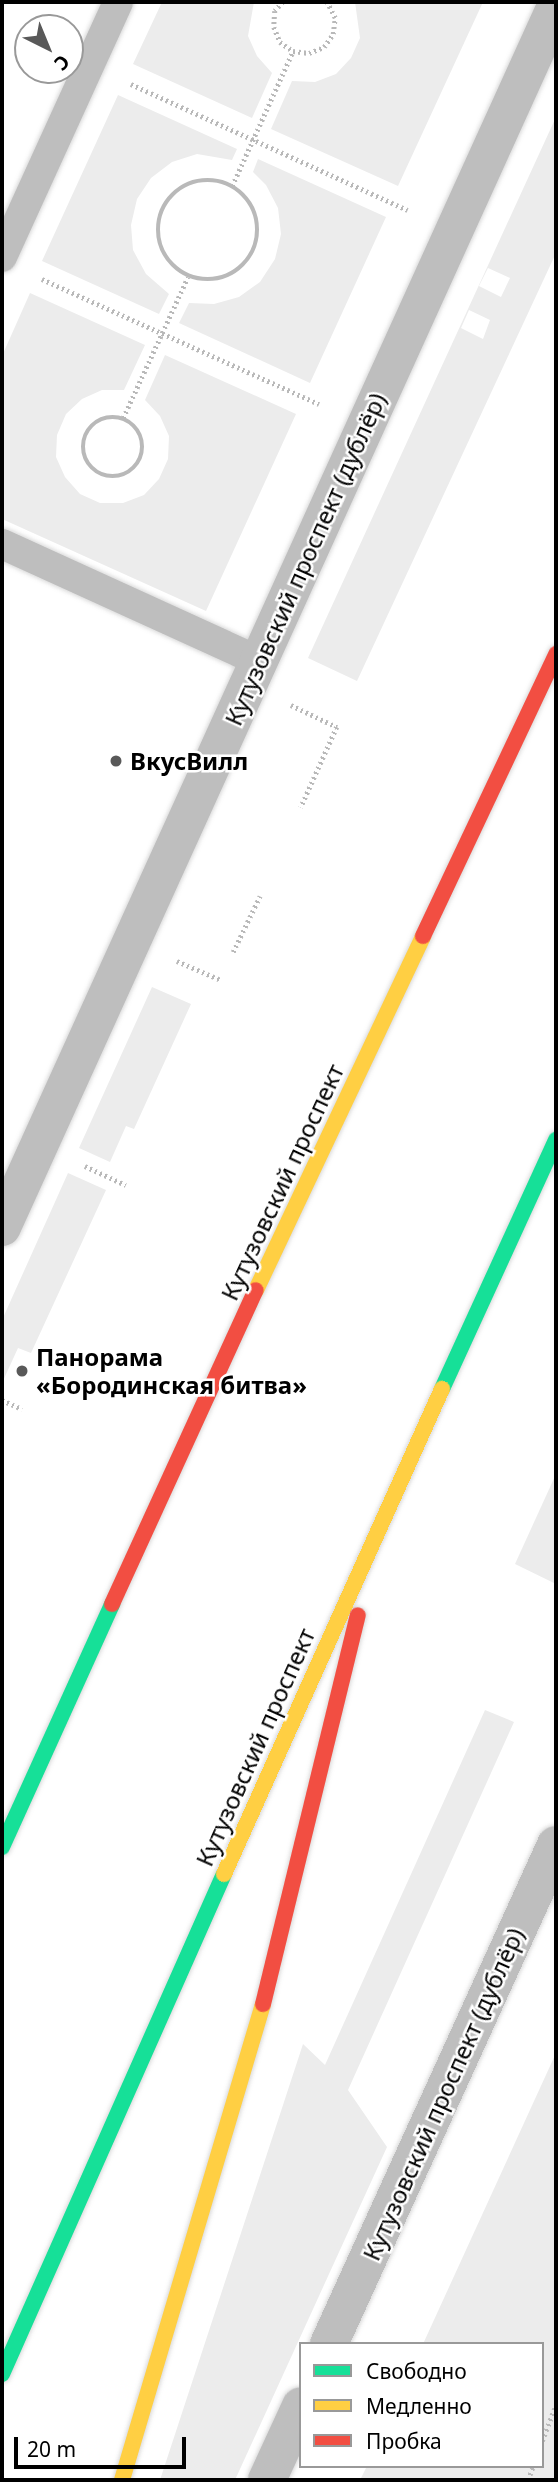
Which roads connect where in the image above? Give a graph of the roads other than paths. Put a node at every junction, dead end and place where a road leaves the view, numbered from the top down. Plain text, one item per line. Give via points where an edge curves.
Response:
1 (118, 2) edge
2 (556, 6) edge
3 (2, 257) edge
4 (2, 544) edge
5 (556, 654) edge
6 (259, 661) junction
7 (556, 1140) edge
8 (2, 1227) edge
9 (381, 1520) junction
10 (556, 1845) edge
11 (2, 1847) edge
12 (330, 2342) edge
13 (2, 2374) edge
14 (299, 2410) edge
15 (122, 2480) edge
16 (267, 2480) edge

1 - 3 lane
2 - 6 street, Кутузовский проспект (дублёр)
4 - 6 lane
5 - 11 main road, Кутузовский проспект via 188,1434
6 - 8 street, Кутузовский проспект (дублёр)
7 - 9 main road, Кутузовский проспект
9 - 13 main road, Кутузовский проспект
9 - 15 main road via 248,2067
10 - 12 street, Кутузовский проспект (дублёр)
14 - 16 street

